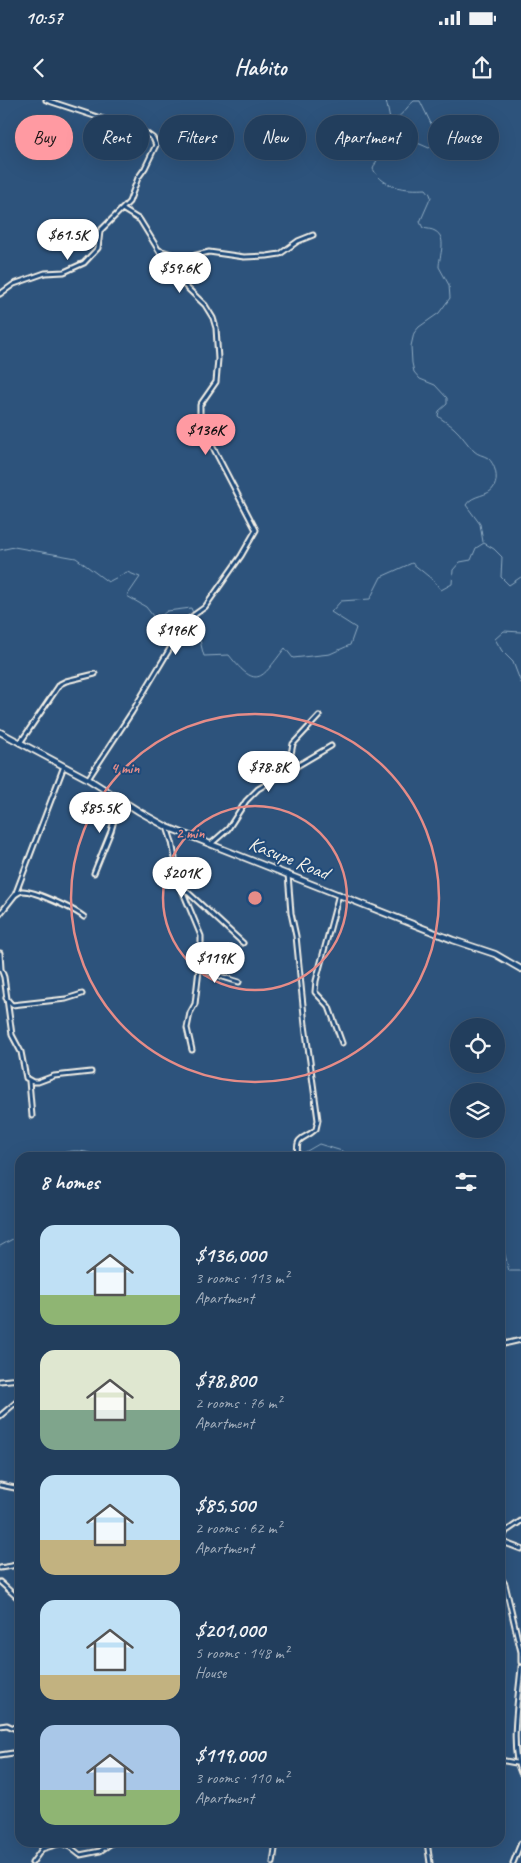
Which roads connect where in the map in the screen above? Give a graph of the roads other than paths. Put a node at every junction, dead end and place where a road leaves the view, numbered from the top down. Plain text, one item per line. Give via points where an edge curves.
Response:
1 (46, 100) edge
2 (122, 209) junction
3 (313, 235) dead end
4 (158, 250) junction
5 (0, 294) edge
6 (95, 674) dead end
7 (319, 716) dead end
8 (0, 732) edge
9 (19, 744) junction
10 (331, 746) dead end
11 (64, 766) junction
12 (88, 779) junction
13 (269, 782) junction
14 (120, 798) junction
15 (167, 827) junction
16 (212, 843) junction
17 (94, 873) dead end
18 (288, 874) junction
19 (180, 884) junction
20 (339, 894) junction
21 (15, 895) junction
22 (0, 914) edge
23 (84, 917) dead end
24 (244, 943) dead end
25 (0, 953) edge
26 (200, 967) junction
27 (521, 969) edge
28 (239, 982) dead end
29 (82, 994) dead end
30 (6, 998) junction
31 (342, 1043) dead end
32 (192, 1050) dead end
33 (91, 1072) dead end
34 (29, 1081) junction
35 (32, 1116) dead end
36 (297, 1152) edge
37 (521, 1340) edge
38 (505, 1343) edge
39 (15, 1380) edge
40 (0, 1381) edge
41 (15, 1403) edge
42 (0, 1416) edge
43 (0, 1485) edge
44 (15, 1487) edge
45 (521, 1521) edge
46 (508, 1530) joint
47 (505, 1534) edge
48 (505, 1543) edge
49 (521, 1549) edge
50 (15, 1564) edge
51 (0, 1568) edge
52 (0, 1582) edge
53 (505, 1588) edge
54 (15, 1596) edge
55 (521, 1662) edge
56 (521, 1667) edge
57 (0, 1726) edge
58 (15, 1729) edge
59 (15, 1753) edge
60 (0, 1756) edge
61 (505, 1761) edge
62 (516, 1763) junction
63 (521, 1773) edge
64 (521, 1843) edge
65 (49, 1847) edge
66 (70, 1847) edge
67 (106, 1847) edge
68 (275, 1847) edge
69 (428, 1847) edge
70 (42, 1849) joint
71 (32, 1863) edge
72 (273, 1863) edge
73 (430, 1863) edge
74 (513, 1863) edge

1 - 2 street via 153,138 155,149 129,202
2 - 4 street via 140,220
2 - 5 street via 100,231 98,248 84,263 64,272 45,273 14,284
3 - 4 street via 280,254 267,256 244,257 209,252 184,258
4 - 12 street via 214,319 218,359 216,382 200,405 201,421 256,530 205,607 187,620
6 - 9 street via 60,684
7 - 13 street via 293,744 290,759
8 - 9 street, Kasupe Road
9 - 11 street, Kasupe Road
10 - 13 street
11 - 12 street, Kasupe Road
11 - 21 street
12 - 14 street, Kasupe Road
13 - 16 street via 250,797 228,829
14 - 15 street, Kasupe Road
14 - 17 street
15 - 16 street, Kasupe Road
15 - 19 street
16 - 18 street, Kasupe Road
18 - 20 street, Kasupe Road
18 - 36 street via 318,1120 316,1129 298,1142
19 - 24 street
19 - 26 street via 200,936
20 - 27 street, Kasupe Road via 496,954
20 - 31 street via 315,992 329,1007
21 - 22 street
21 - 23 street via 29,892
25 - 30 street
26 - 28 street
26 - 32 street via 188,1028
29 - 30 street via 12,1005
30 - 34 street via 12,1034
33 - 34 street
34 - 35 street
37 - 38 street
39 - 40 street
41 - 42 street
43 - 44 street
45 - 46 street
46 - 47 street
48 - 49 street
50 - 51 street
52 - 54 street
53 - 55 street
56 - 62 street
57 - 58 street
59 - 60 street
61 - 62 street
62 - 63 street
64 - 74 street
65 - 70 street
66 - 67 street via 80,1856
68 - 72 street
69 - 73 street
70 - 71 street

